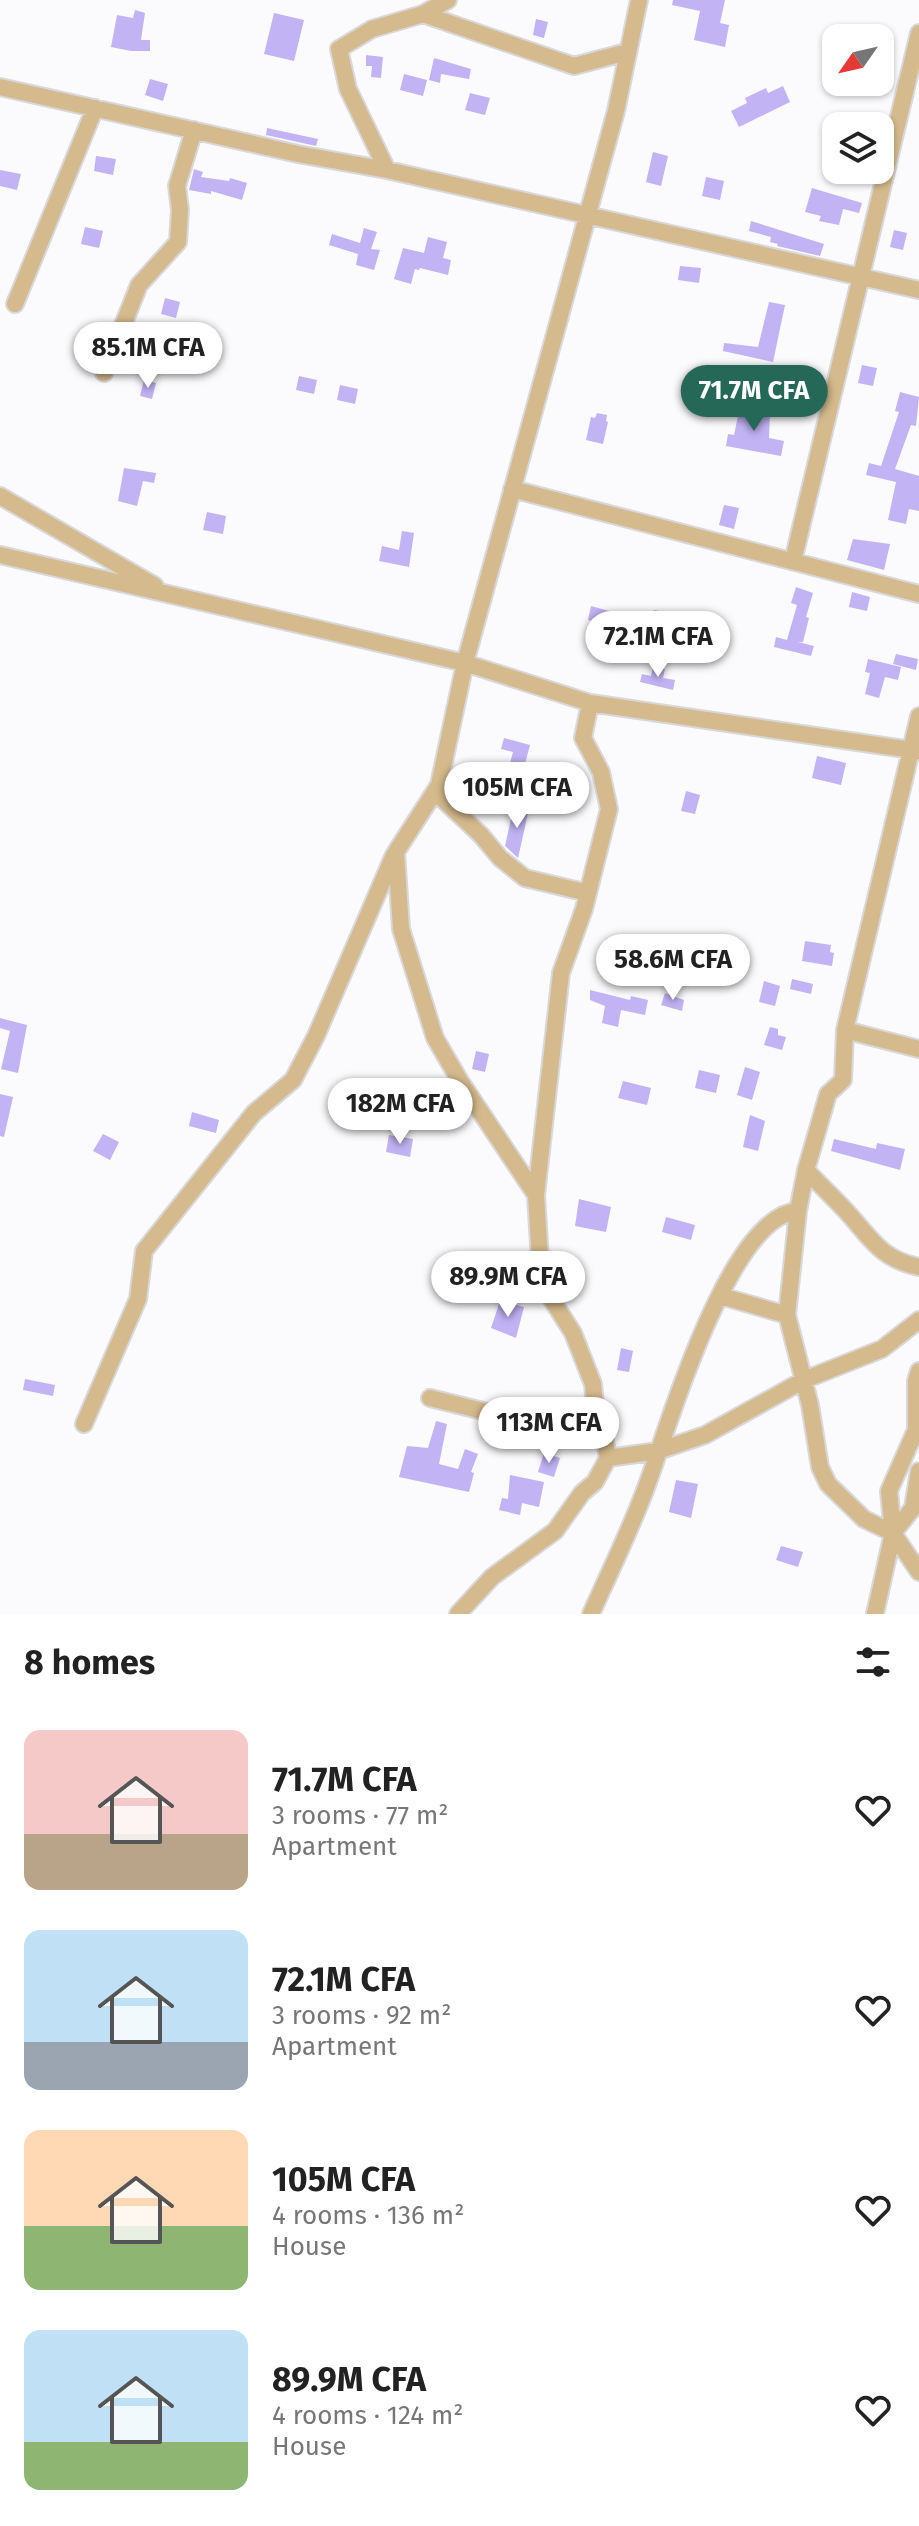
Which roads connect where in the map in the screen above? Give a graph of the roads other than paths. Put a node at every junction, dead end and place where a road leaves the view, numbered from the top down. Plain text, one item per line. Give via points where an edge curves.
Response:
1 (448, 0) edge
2 (639, 0) edge
3 (423, 14) junction
4 (919, 33) edge
5 (627, 52) junction
6 (0, 87) edge
7 (95, 108) junction
8 (194, 130) junction
9 (387, 170) junction
10 (585, 215) junction
11 (861, 277) junction
12 (919, 290) edge
13 (15, 304) dead end
14 (104, 373) dead end
15 (512, 489) junction
16 (0, 496) edge
17 (0, 555) edge
18 (793, 561) junction
19 (919, 594) edge
20 (170, 595) junction
21 (465, 663) junction
22 (590, 703) junction
23 (919, 716) edge
24 (915, 750) edge
25 (435, 792) junction
26 (396, 852) junction
27 (588, 893) junction
28 (845, 1030) junction
29 (919, 1049) edge
30 (806, 1170) junction
31 (536, 1195) junction
32 (798, 1211) junction
33 (919, 1267) edge
34 (721, 1296) junction
35 (787, 1315) junction
36 (919, 1320) edge
37 (919, 1371) edge
38 (804, 1380) junction
39 (430, 1398) dead end
40 (84, 1424) dead end
41 (918, 1433) edge
42 (606, 1450) junction
43 (658, 1451) junction
44 (919, 1471) edge
45 (893, 1533) junction
46 (919, 1572) edge
47 (458, 1614) edge
48 (591, 1614) edge
49 (875, 1614) edge

1 - 3 street
2 - 5 street
3 - 5 street via 574,66
3 - 9 street via 372,29 339,49 348,89
4 - 11 street
5 - 10 street via 616,111
6 - 7 street
7 - 8 street
7 - 13 street
8 - 9 street
8 - 14 street via 177,186 178,242 139,285
9 - 10 street
10 - 11 street
10 - 15 street
11 - 12 street
11 - 18 street
15 - 18 street
15 - 21 street
16 - 20 street
17 - 20 street
18 - 19 street
20 - 21 street
21 - 22 street
21 - 25 street
22 - 24 street
22 - 27 street via 583,738 601,772 609,809
23 - 24 street
24 - 28 street
25 - 26 street
25 - 27 street via 525,878
26 - 31 street via 401,929 435,1038
26 - 40 street via 293,1080 254,1113 144,1251 138,1299
27 - 31 street via 561,973
28 - 29 street
28 - 30 street via 843,1080 828,1094
30 - 32 street
30 - 33 street via 873,1244 899,1263
31 - 42 street via 540,1260 552,1300 573,1333 593,1384 597,1426
32 - 34 street via 786,1212 743,1252
32 - 35 street
34 - 35 street
34 - 43 street via 682,1381
35 - 38 street
36 - 38 street via 882,1349
37 - 41 street
38 - 43 street via 705,1435
38 - 45 street via 828,1484 864,1519
39 - 42 street
41 - 45 street via 889,1491
42 - 43 street
42 - 47 street via 595,1482 555,1531 492,1577
43 - 48 street
44 - 45 street via 913,1508
45 - 46 street
45 - 49 street

